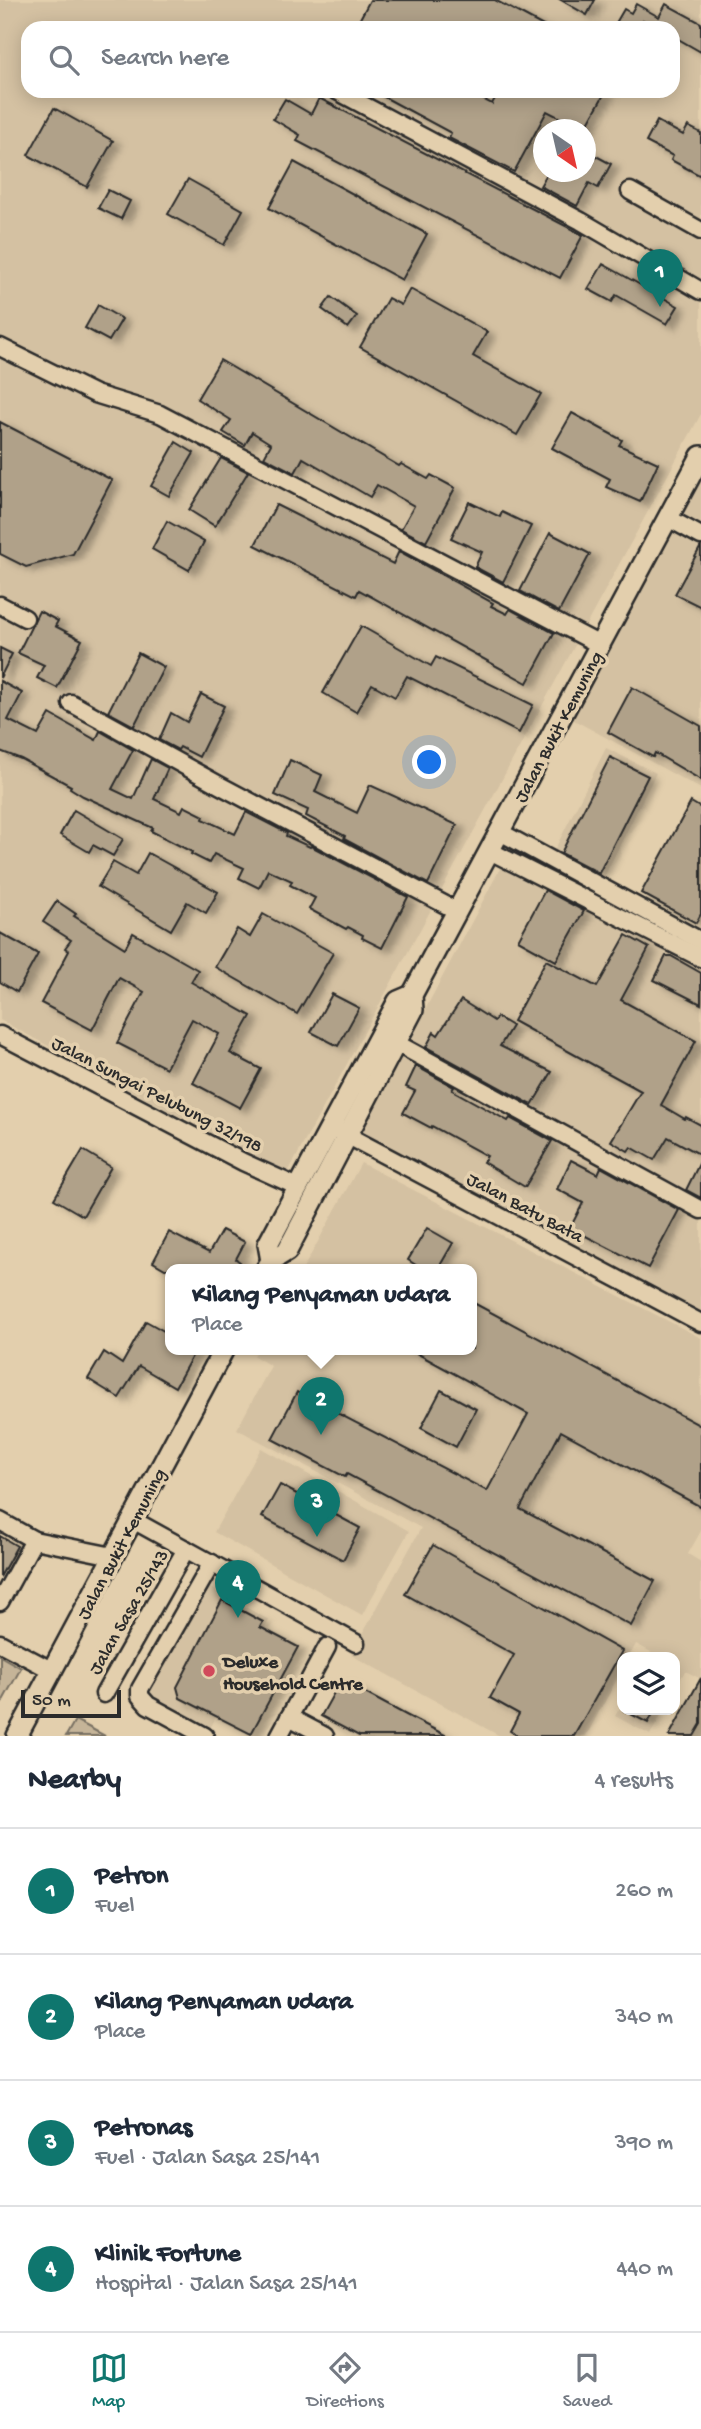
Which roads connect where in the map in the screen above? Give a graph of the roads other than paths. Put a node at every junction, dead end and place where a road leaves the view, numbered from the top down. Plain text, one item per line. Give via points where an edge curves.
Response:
1 (350, 98) edge
2 (630, 191) dead end
3 (701, 231) edge
4 (701, 291) edge
5 (0, 347) edge
6 (701, 456) edge
7 (668, 518) junction
8 (701, 536) edge
9 (0, 605) edge
10 (25, 618) dead end
11 (600, 645) junction
12 (71, 703) dead end
13 (500, 832) junction
14 (490, 851) junction
15 (457, 911) junction
16 (701, 941) edge
17 (701, 958) edge
18 (412, 995) junction
19 (0, 1035) edge
20 (396, 1043) junction
21 (340, 1131) junction
22 (298, 1186) junction
23 (701, 1210) edge
24 (268, 1264) edge
25 (269, 1264) edge
26 (701, 1323) edge
27 (220, 1355) edge
28 (133, 1520) junction
29 (0, 1521) edge
30 (34, 1539) junction
31 (186, 1549) junction
32 (113, 1556) junction
33 (212, 1563) junction
34 (0, 1602) edge
35 (0, 1643) edge
36 (356, 1643) dead end
37 (327, 1647) dead end
38 (51, 1670) junction
39 (104, 1694) dead end
40 (289, 1717) junction
41 (17, 1736) edge
42 (205, 1736) edge
43 (279, 1736) edge
44 (325, 1736) edge

1 - 4 street
2 - 3 street
5 - 11 street via 95,394 160,414
6 - 7 main road, Jalan Bukit Kemuning
7 - 8 street
7 - 11 main road, Jalan Bukit Kemuning
9 - 10 street
11 - 13 main road, Jalan Bukit Kemuning
12 - 15 street
13 - 14 main road, Jalan Bukit Kemuning
13 - 16 street
14 - 15 main road, Jalan Bukit Kemuning
14 - 17 street
15 - 18 main road, Jalan Bukit Kemuning
18 - 20 main road, Jalan Bukit Kemuning via 413,1010
18 - 21 main road, Jalan Bukit Kemuning via 398,1002
19 - 22 street, Jalan Sungai Pelubung 32/198
20 - 21 main road, Jalan Bukit Kemuning
20 - 23 street
21 - 22 main road, Jalan Bukit Kemuning
21 - 25 main road, Jalan Bukit Kemuning via 287,1251
21 - 26 street, Jalan Batu Bata
22 - 24 main road, Jalan Bukit Kemuning via 268,1244
27 - 28 main road, Jalan Bukit Kemuning
28 - 31 street
28 - 32 main road, Jalan Bukit Kemuning
29 - 30 street
30 - 32 street
30 - 34 street
31 - 33 street
31 - 39 street, Jalan Sasa 25/143
32 - 38 main road, Jalan Bukit Kemuning
33 - 36 street
33 - 42 street via 140,1689 148,1705
35 - 38 street
37 - 40 street
38 - 41 main road, Jalan Bukit Kemuning
40 - 43 street
40 - 44 street

